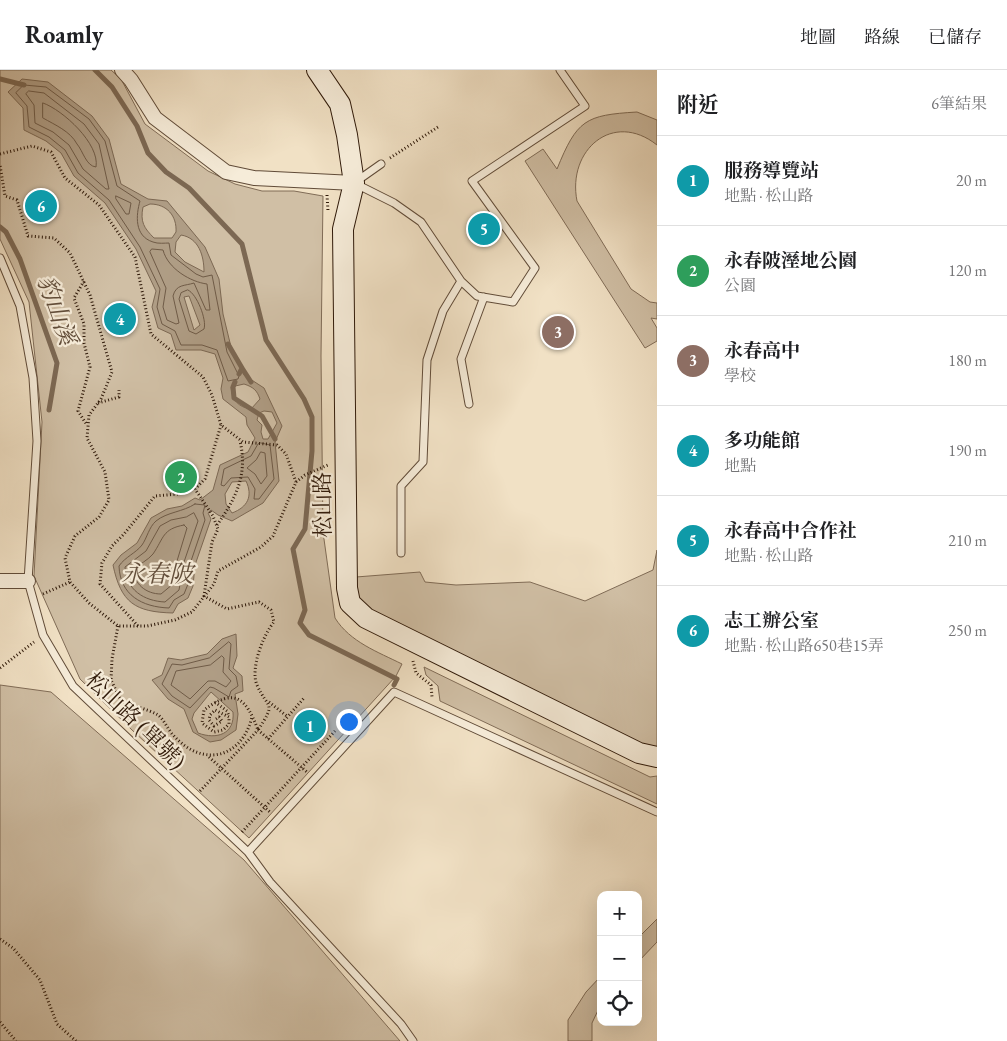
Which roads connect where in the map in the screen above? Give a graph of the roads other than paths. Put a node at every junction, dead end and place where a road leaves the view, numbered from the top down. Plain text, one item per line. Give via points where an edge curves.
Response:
1 (122, 70) edge
2 (317, 70) edge
3 (560, 70) edge
4 (381, 164) road end
5 (354, 183) junction
6 (0, 258) edge
7 (461, 281) junction
8 (484, 298) junction
9 (469, 404) dead end
10 (401, 553) dead end
11 (0, 581) edge
12 (28, 581) junction
13 (657, 758) edge
14 (657, 812) edge
15 (248, 852) junction
16 (412, 1041) edge

1 - 5 street via 155,118 226,172 254,178
2 - 5 street, 松山路 via 340,104
3 - 8 lane via 585,106 472,180 535,268 513,302
4 - 5 lane
5 - 7 lane via 394,203 421,222
5 - 13 street, 松山路 via 343,229 347,588 350,603 366,618 639,753
6 - 12 lane, 松山路 (單號) via 20,306 33,378 37,441
7 - 8 lane via 477,296
7 - 10 lane via 443,311 427,360 423,462 401,486
8 - 9 lane via 461,359
11 - 12 street
12 - 15 lane, 松山路 (單號) via 43,635 73,686
14 - 15 lane via 394,692
15 - 16 lane, 松山路 (單號) via 270,882 401,1024

